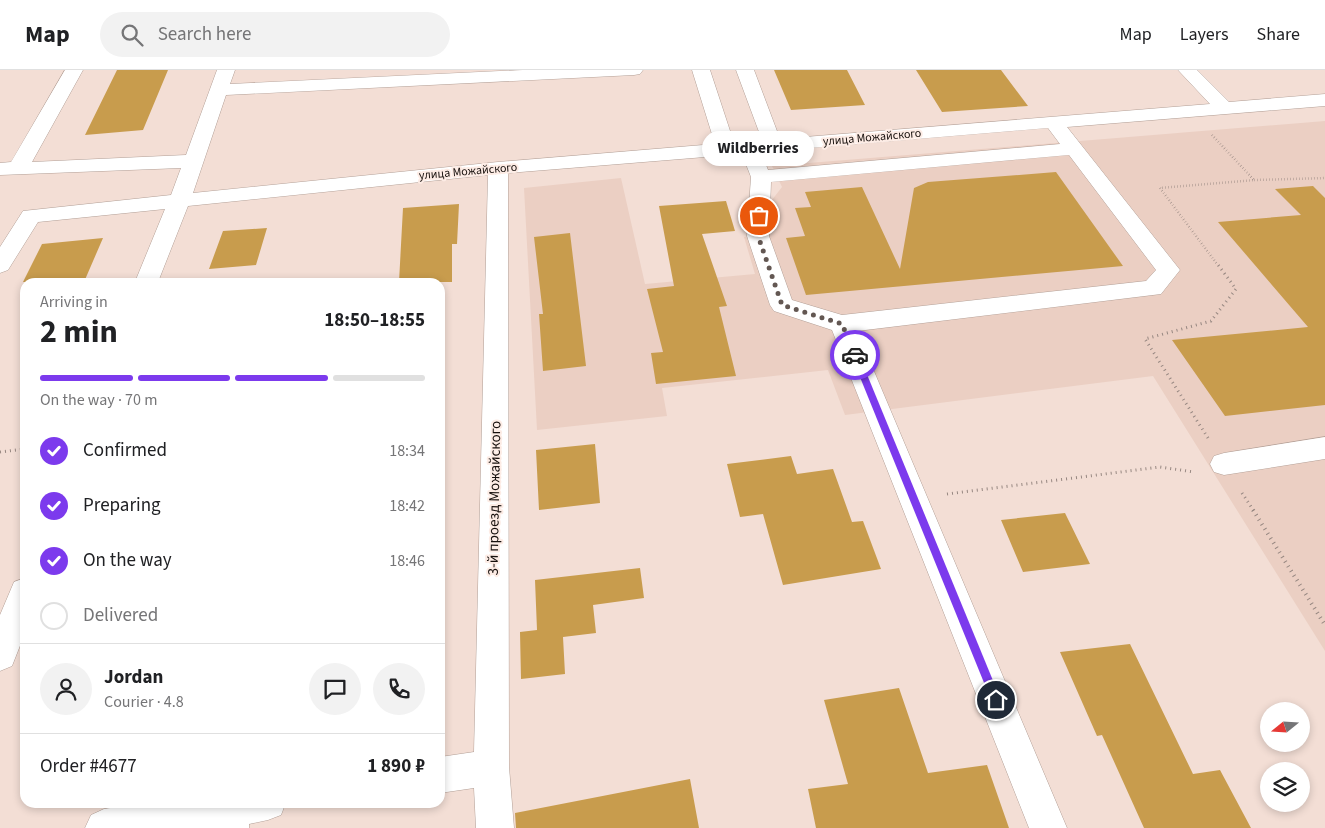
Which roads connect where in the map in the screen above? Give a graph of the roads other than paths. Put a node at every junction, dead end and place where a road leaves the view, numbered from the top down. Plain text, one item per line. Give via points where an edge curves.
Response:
1 (74, 70) edge
2 (226, 70) edge
3 (634, 70) edge
4 (702, 70) edge
5 (745, 70) edge
6 (1187, 70) edge
7 (219, 90) junction
8 (1325, 100) edge
9 (1224, 108) junction
10 (1053, 122) junction
11 (773, 146) junction
12 (749, 148) junction
13 (1075, 148) junction
14 (726, 150) junction
15 (194, 161) junction
16 (498, 168) junction
17 (9, 169) edge
18 (761, 177) junction
19 (180, 199) junction
20 (0, 265) edge
21 (149, 278) edge
22 (842, 324) junction
23 (1325, 448) edge
24 (1224, 464) road end
25 (20, 605) edge
26 (0, 655) edge
27 (491, 768) junction
28 (445, 774) edge
29 (254, 808) edge
30 (231, 818) edge
31 (104, 828) edge
32 (495, 828) edge
33 (1048, 828) edge

1 - 17 street
2 - 7 street
3 - 7 street
4 - 14 street
5 - 11 street
6 - 9 street
7 - 15 street
8 - 9 street, улица Можайского
9 - 10 street, улица Можайского
10 - 11 street, улица Можайского
10 - 13 street
11 - 12 street, улица Можайского
12 - 14 street, улица Можайского
12 - 18 street
13 - 18 street
13 - 22 street via 1169,270 1153,288
14 - 16 street, улица Можайского
15 - 17 street
15 - 19 street
16 - 19 street, улица Можайского
16 - 27 street, 3-й проезд Можайского
18 - 22 street via 758,236 782,305
19 - 20 street, улица Можайского via 31,216
19 - 21 street
22 - 33 street
23 - 24 street
25 - 26 street
27 - 28 street
27 - 32 street, 3-й проезд Можайского
29 - 30 street
30 - 31 street

